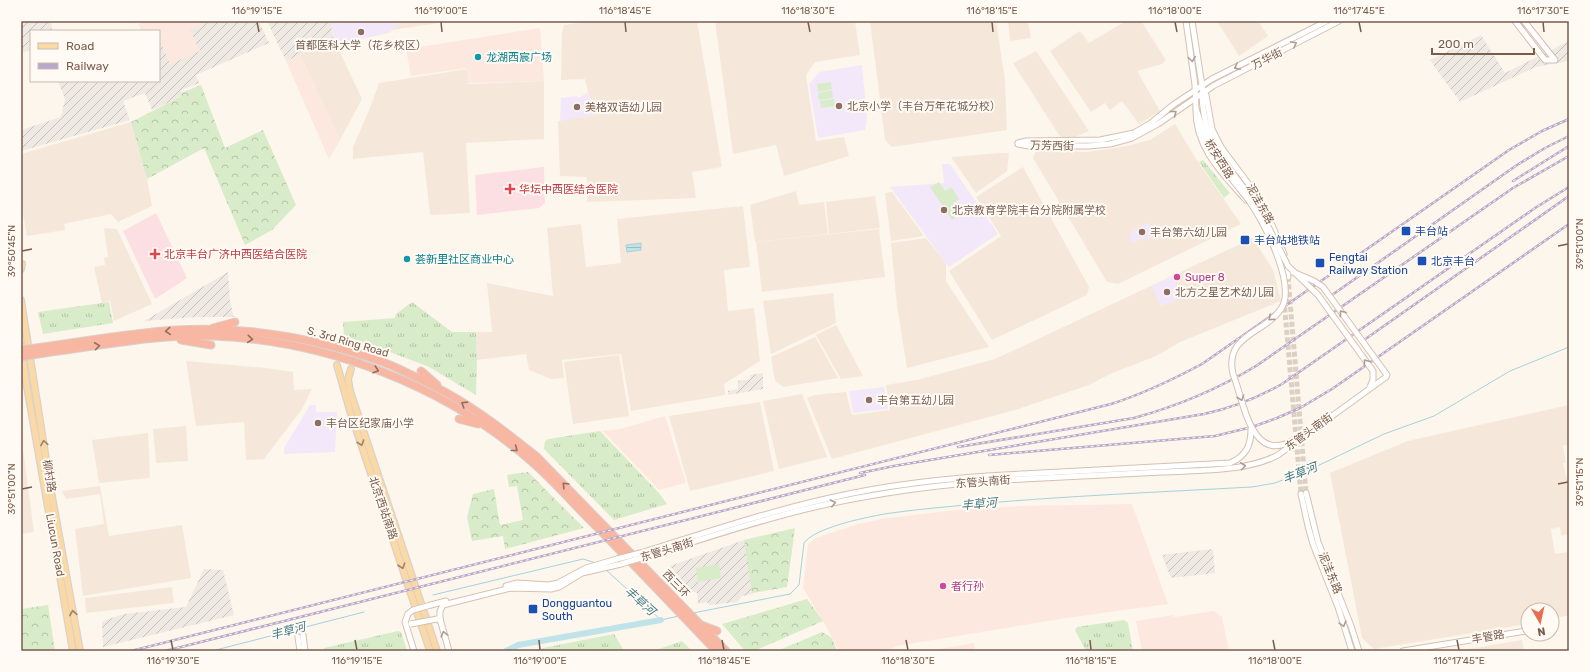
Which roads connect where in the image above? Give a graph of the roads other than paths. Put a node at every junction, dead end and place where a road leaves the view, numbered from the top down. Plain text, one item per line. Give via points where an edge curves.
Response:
1 (1186, 21) edge
2 (1192, 21) edge
3 (1327, 21) edge
4 (1339, 21) edge
5 (1515, 21) edge
6 (1524, 21) edge
7 (1202, 86) junction
8 (1195, 90) junction
9 (1203, 92) junction
10 (1195, 98) junction
11 (1196, 109) junction
12 (1232, 176) junction
13 (1293, 272) junction
14 (1288, 277) tunnel mouth
15 (1284, 282) junction
16 (21, 300) edge
17 (234, 322) dead end
18 (207, 329) junction
19 (169, 338) junction
20 (21, 345) edge
21 (211, 345) dead end
22 (21, 350) edge
23 (44, 350) junction
24 (21, 357) edge
25 (337, 365) dead end
26 (351, 369) dead end
27 (421, 371) dead end
28 (347, 391) junction
29 (446, 392) junction
30 (1361, 394) junction
31 (459, 419) dead end
32 (484, 425) junction
33 (1251, 428) junction
34 (1311, 429) junction
35 (1022, 477) junction
36 (608, 534) junction
37 (597, 567) junction
38 (685, 614) junction
39 (439, 620) junction
40 (699, 624) junction
41 (406, 629) junction
42 (717, 631) dead end
43 (704, 638) junction
44 (73, 651) edge
45 (80, 651) edge
46 (300, 651) edge
47 (305, 651) edge
48 (414, 651) edge
49 (430, 651) edge
50 (437, 651) edge
51 (449, 651) edge
52 (710, 651) edge
53 (716, 651) edge
54 (726, 651) edge
55 (1352, 651) edge
56 (1359, 651) edge
57 (1403, 651) edge
58 (1417, 651) edge

1 -> 8 main road, 桥安西路
2 - 7 main road, 桥安西路
3 -> 7 main road, 万华街
9 -> 4 main road, 万华街
5 - 6 main road via 1545,60 1555,60
7 - 8 main road, 万华街
7 - 9 main road, 桥安西路
8 - 10 main road, 桥安西路
8 -> 10 main road, 万芳西街 via 1134,133 1100,140 1026,141 1018,144 1088,146 1122,141 1148,131
9 - 10 main road, 万华街
9 - 12 main road, 桥安西路 via 1201,98 1209,134
9 - 14 main road, 泥洼东路 via 1206,95 1212,129 1221,147 1256,194 1272,225 1282,248
10 - 11 main road, 桥安西路
11 - 12 main road, 桥安西路 via 1209,146
11 - 15 main road, 泥洼东路 via 1197,126 1204,146 1221,172 1257,212 1278,259
12 - 13 main road, bridge via 1253,200
12 - 15 main road, 桥安西路, bridge via 1261,221 1282,267
30 -> 13 main road, bridge via 1370,387 1373,371 1318,295
30 -> 13 main road, 东管头南街, bridge via 1387,375 1323,287
15 -> 33 main road, bridge via 1285,301 1281,309 1239,343 1231,358 1233,374
45 -> 16 main road, 柳村路 via 51,491
17 - 18 highway
18 -> 23 highway, S. 3rd Ring Road via 152,332
18 - 29 highway, S. 3rd Ring Road via 263,333 328,345 381,361
19 - 21 highway
23 -> 19 highway, S. 3rd Ring Road
19 -> 32 highway, S. 3rd Ring Road via 212,336 263,340 303,348 378,370 412,384 439,397
20 - 44 main road, Liucun Road
22 - 23 highway, S. 3rd Ring Road, bridge
23 - 24 highway, S. 3rd Ring Road, bridge
25 - 28 main road, 北京西站南路
26 - 28 main road, 北京西站南路
27 - 29 highway
28 -> 49 main road, 北京西站南路
28 - 50 main road, 北京西站南路
36 -> 29 highway, S. 3rd Ring Road via 536,456 505,431
30 - 34 main road, 东管头南街, bridge
31 - 32 highway
32 -> 36 highway, S. 3rd Ring Road via 532,462
33 - 34 main road, bridge via 1264,443 1277,446 1286,444
33 - 35 main road, 东管头南街, bridge via 1246,453 1238,460 1230,462
35 -> 34 main road, 东管头南街, bridge via 1244,466 1261,463 1278,455
37 -> 35 main road, 东管头南街, bridge via 621,564 763,520 851,499 938,485
35 - 37 main road, 东管头南街, bridge via 933,481 831,497 769,513
36 - 38 highway, 西三环
37 - 39 main road, 东管头南街 via 551,589 511,588 443,605 440,608
37 - 41 main road, 东管头南街, bridge via 586,568 558,583 517,584 413,610 405,622
38 - 40 highway, 西三环
38 - 43 highway, 西三环
39 - 41 main road, bridge via 411,624
51 -> 39 main road
40 - 42 highway
40 - 54 highway, 西三环
41 - 48 main road
43 - 52 highway
43 - 53 highway, 西三环
46 - 47 main road via 301,636
56 -> 55 main road, 泥洼东路 via 1318,542 1304,494 1313,544
57 - 58 main road, 丰管路 via 1526,631 1521,634

